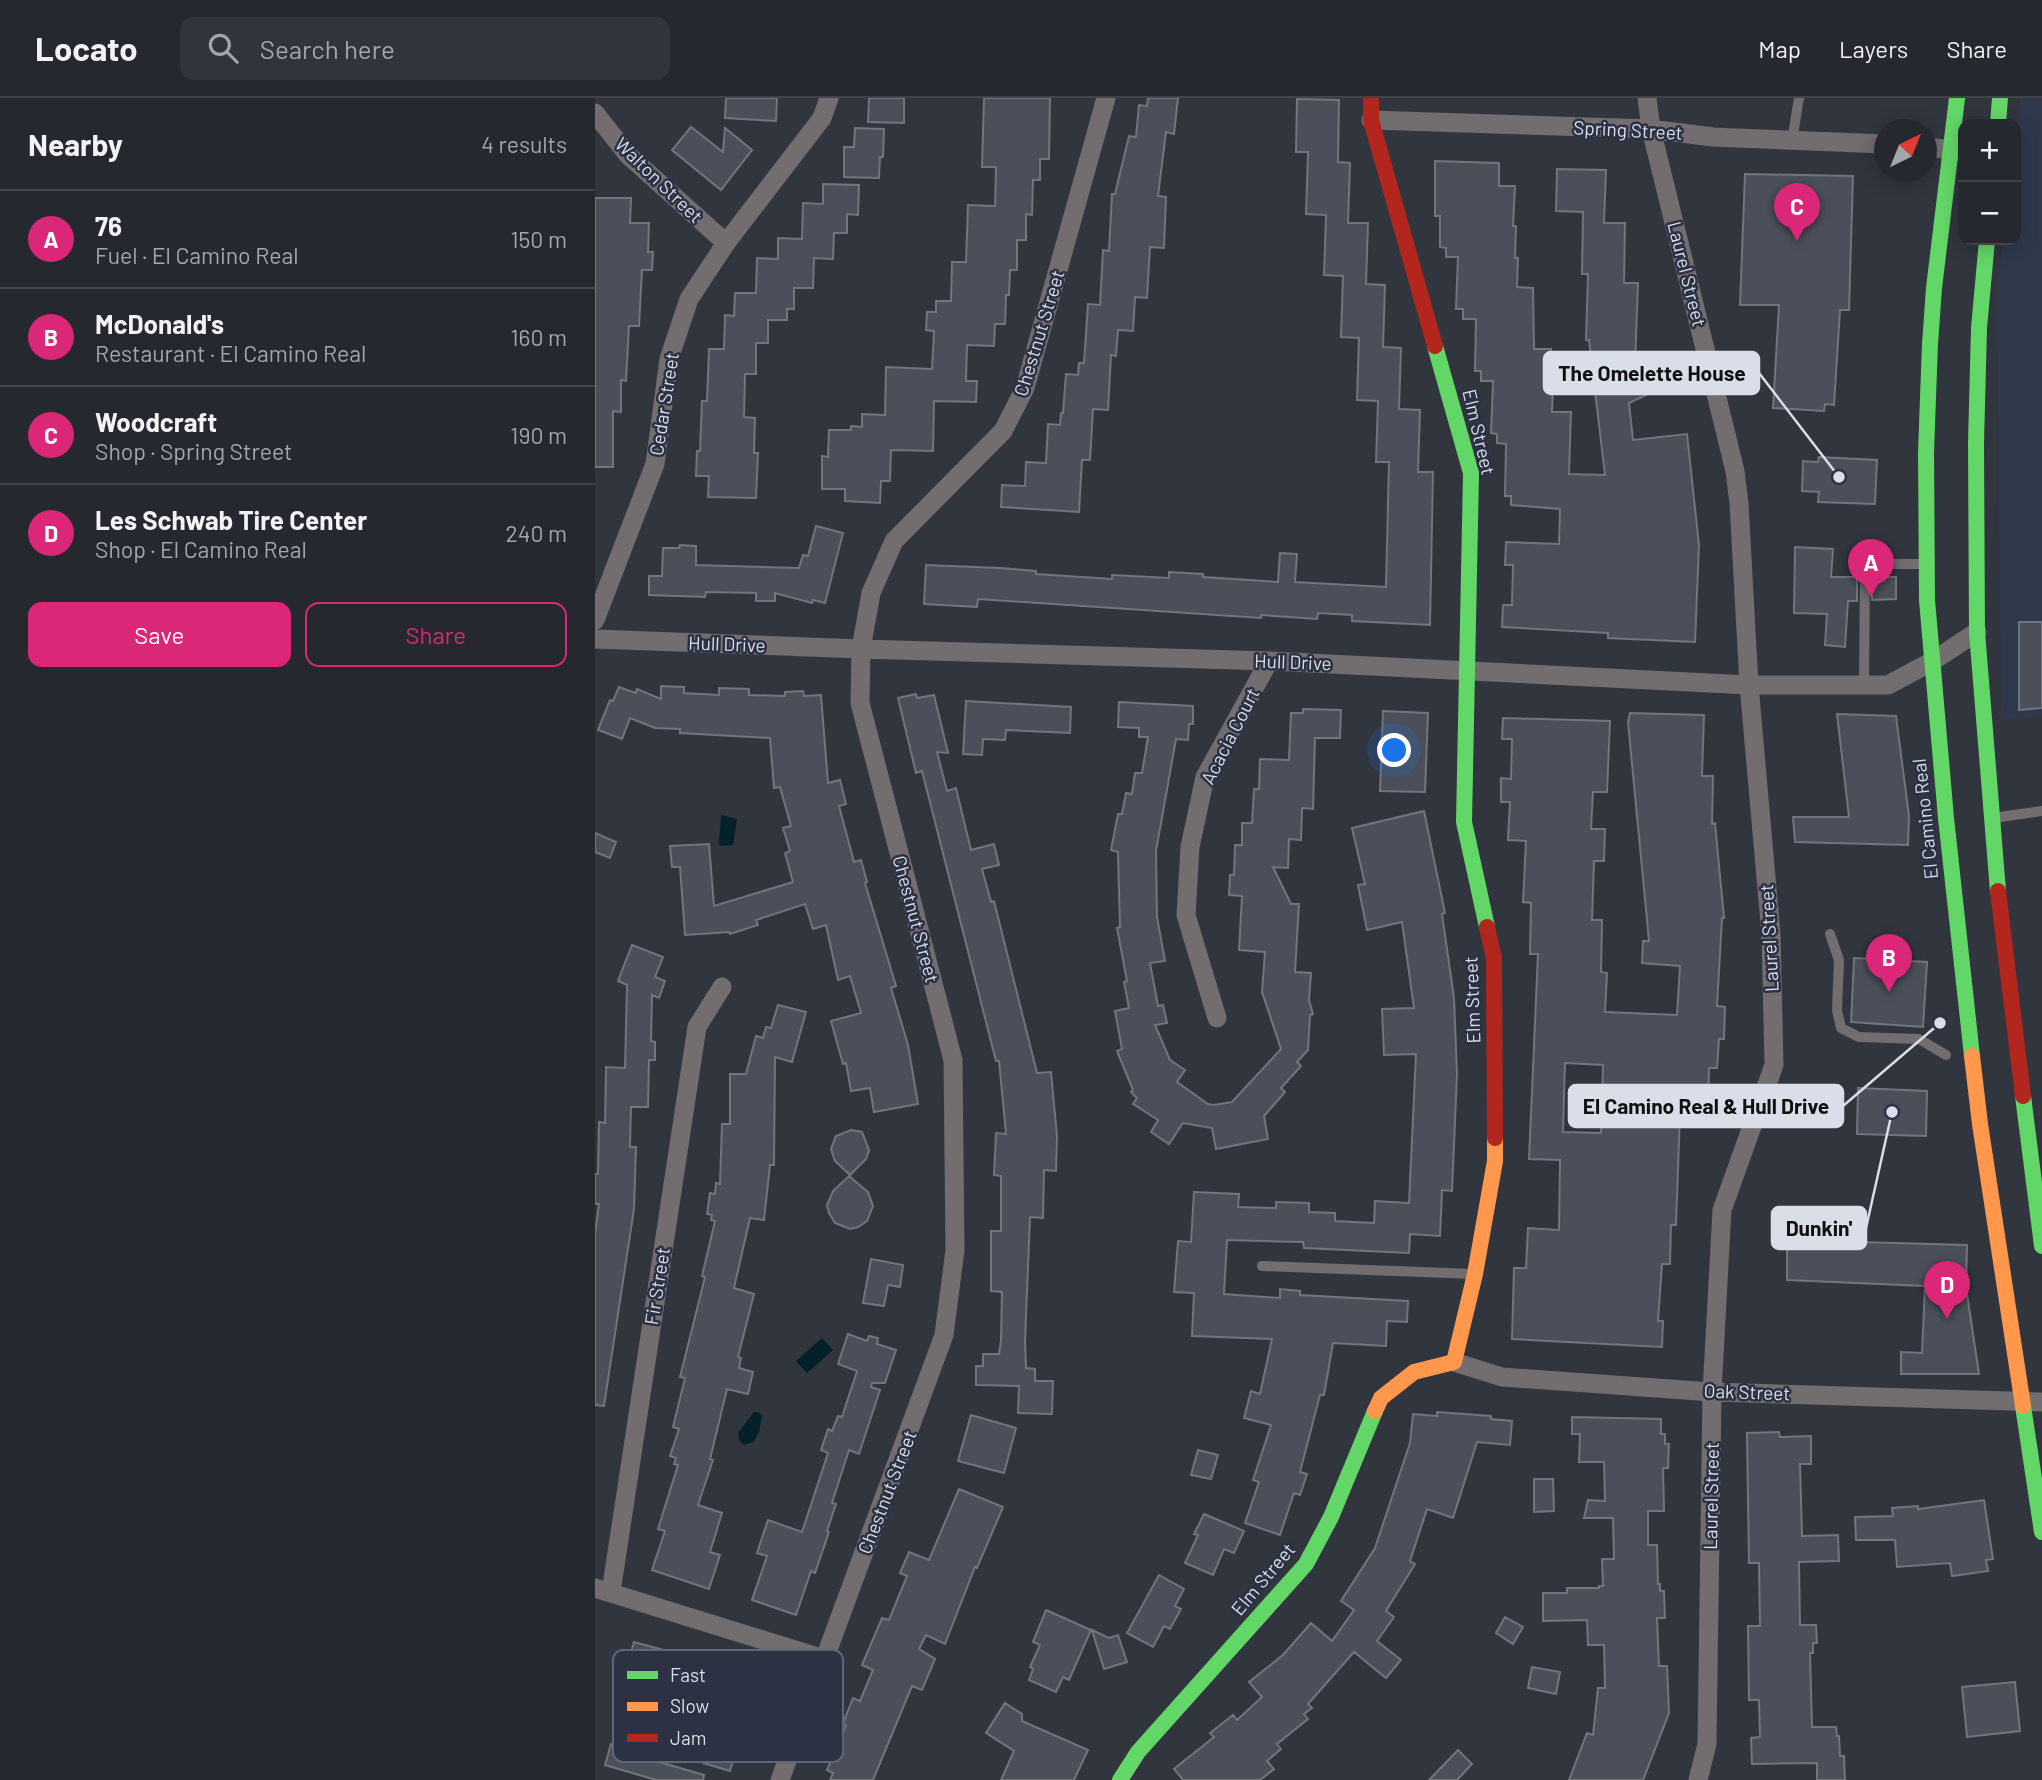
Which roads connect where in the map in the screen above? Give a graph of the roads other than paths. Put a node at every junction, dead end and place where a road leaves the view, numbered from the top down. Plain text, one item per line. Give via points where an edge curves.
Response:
1 (829, 98) edge
2 (1106, 98) edge
3 (1371, 98) edge
4 (1647, 98) edge
5 (1799, 98) edge
6 (1957, 98) edge
7 (2000, 98) edge
8 (595, 113) edge
9 (1998, 119) edge
10 (1371, 120) junction
11 (1651, 130) junction
12 (1792, 141) junction
13 (1874, 144) edge
14 (1937, 148) edge
15 (1957, 150) edge
16 (726, 243) junction
17 (1987, 245) edge
18 (1926, 564) junction
19 (595, 620) edge
20 (1977, 632) junction
21 (595, 639) edge
22 (861, 649) junction
23 (1269, 661) junction
24 (1931, 662) junction
25 (1466, 670) junction
26 (1749, 685) junction
27 (1864, 685) junction
28 (2042, 811) edge
29 (1993, 818) junction
30 (1830, 934) dead end
31 (722, 987) dead end
32 (1217, 1018) dead end
33 (1946, 1055) dead end
34 (2041, 1236) edge
35 (1262, 1266) dead end
36 (1475, 1274) junction
37 (1454, 1362) junction
38 (1712, 1392) junction
39 (2021, 1402) junction
40 (2042, 1402) edge
41 (2042, 1532) edge
42 (603, 1590) edge
43 (795, 1650) edge
44 (827, 1650) edge
45 (787, 1762) edge
46 (780, 1780) edge
47 (1121, 1780) edge
48 (1698, 1780) edge

1 - 16 street, Cedar Street via 822,118
2 - 22 street, Chestnut Street via 1025,388 1003,431 894,541 871,593
3 - 10 main road, Elm Street
4 - 11 street, Laurel Street
5 - 12 lane
6 - 15 main road, El Camino Real
7 - 9 main road
8 - 16 street, Walton Street via 628,155
10 - 11 street, Spring Street
10 - 25 main road, Elm Street via 1471,473
11 - 12 street, Spring Street
11 - 26 street, Laurel Street via 1735,471
12 - 13 street, Spring Street
14 - 15 street
15 - 18 main road, El Camino Real via 1934,288
16 - 19 street, Cedar Street via 689,299 669,359 655,464
17 - 20 main road via 1976,443
18 - 24 main road, El Camino Real
18 - 27 lane via 1865,564
20 - 24 street, Hull Drive
20 - 29 main road
21 - 22 street, Hull Drive
22 - 23 street, Hull Drive
22 - 44 street, Chestnut Street via 860,703 953,1060 955,1250 944,1335
23 - 25 street, Hull Drive
23 - 32 street, Acacia Court via 1205,777 1190,847 1187,915
24 - 27 street, Hull Drive via 1888,685
24 - 39 main road, El Camino Real via 1979,1110
25 - 26 street, Hull Drive
25 - 36 main road, Elm Street via 1464,822 1494,958 1495,1160
26 - 27 street, Hull Drive
26 - 38 street, Laurel Street via 1771,934 1774,1065 1722,1210
28 - 29 lane
29 - 34 main road via 1995,865 2027,1079
30 - 33 lane via 1839,960 1836,1010 1841,1028 1860,1037 1919,1040
31 - 42 street, Fir Street via 697,1027
35 - 36 lane
36 - 37 main road, Elm Street
37 - 38 street, Oak Street via 1502,1377
37 - 47 main road, Elm Street via 1414,1372 1381,1398 1306,1564 1138,1752
38 - 39 street, Oak Street
38 - 48 street, Laurel Street via 1707,1744
39 - 40 street, Oak Street
39 - 41 main road, El Camino Real
42 - 43 street
45 - 46 street, Chestnut Street

